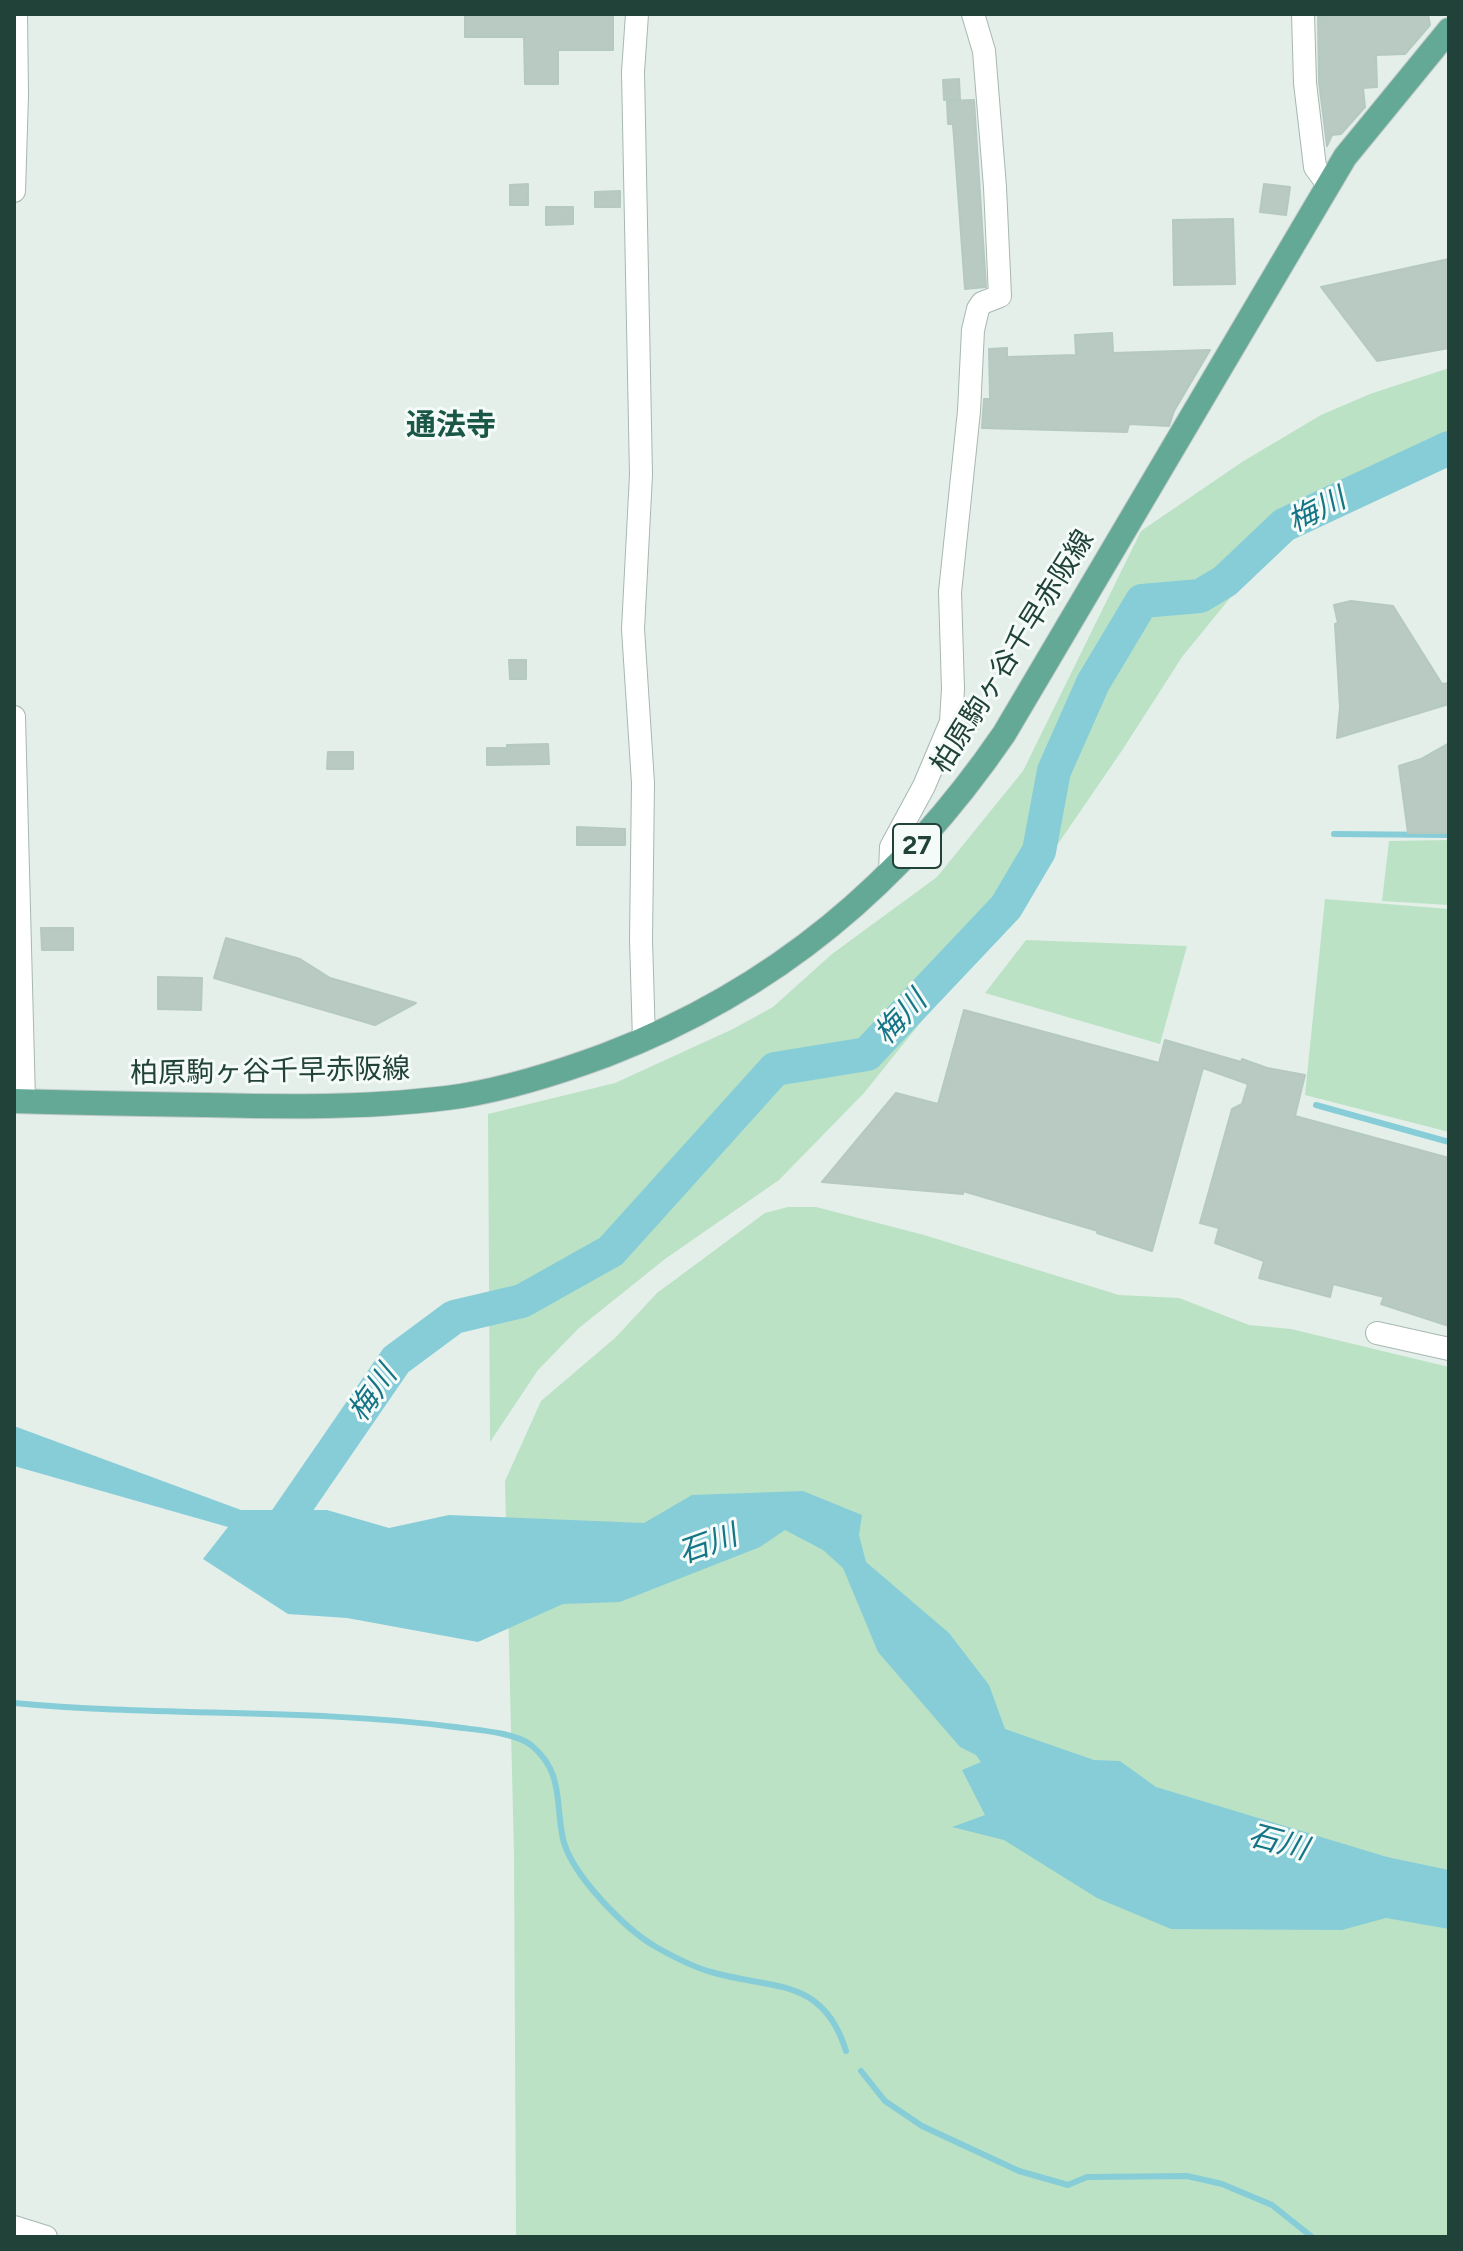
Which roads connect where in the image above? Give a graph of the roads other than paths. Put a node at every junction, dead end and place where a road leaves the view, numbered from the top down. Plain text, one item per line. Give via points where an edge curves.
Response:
1 (16, 14) edge
2 (637, 14) edge
3 (973, 14) edge
4 (1303, 14) edge
5 (1449, 30) edge
6 (1328, 185) junction
7 (14, 191) edge
8 (14, 717) edge
9 (890, 872) junction
10 (644, 1040) junction
11 (19, 1101) edge
12 (1377, 1333) dead end
13 (1449, 1349) edge
14 (14, 2227) edge
15 (46, 2237) edge

1 - 7 street
2 - 10 street via 633,72 641,475 633,629 643,783
3 - 9 street via 984,51 1000,296 982,303 973,330 950,592 951,722 891,847
4 - 6 street via 1315,167
5 - 6 main road, 柏原駒ヶ谷千早赤阪線 / 27
6 - 9 main road, 柏原駒ヶ谷千早赤阪線 / 27 via 1004,734 931,831
8 - 11 street
9 - 10 main road, 柏原駒ヶ谷千早赤阪線 / 27 via 788,960 715,1006
10 - 11 main road, 柏原駒ヶ谷千早赤阪線 / 27 via 537,1078 415,1101 286,1107
12 - 13 street
14 - 15 street

